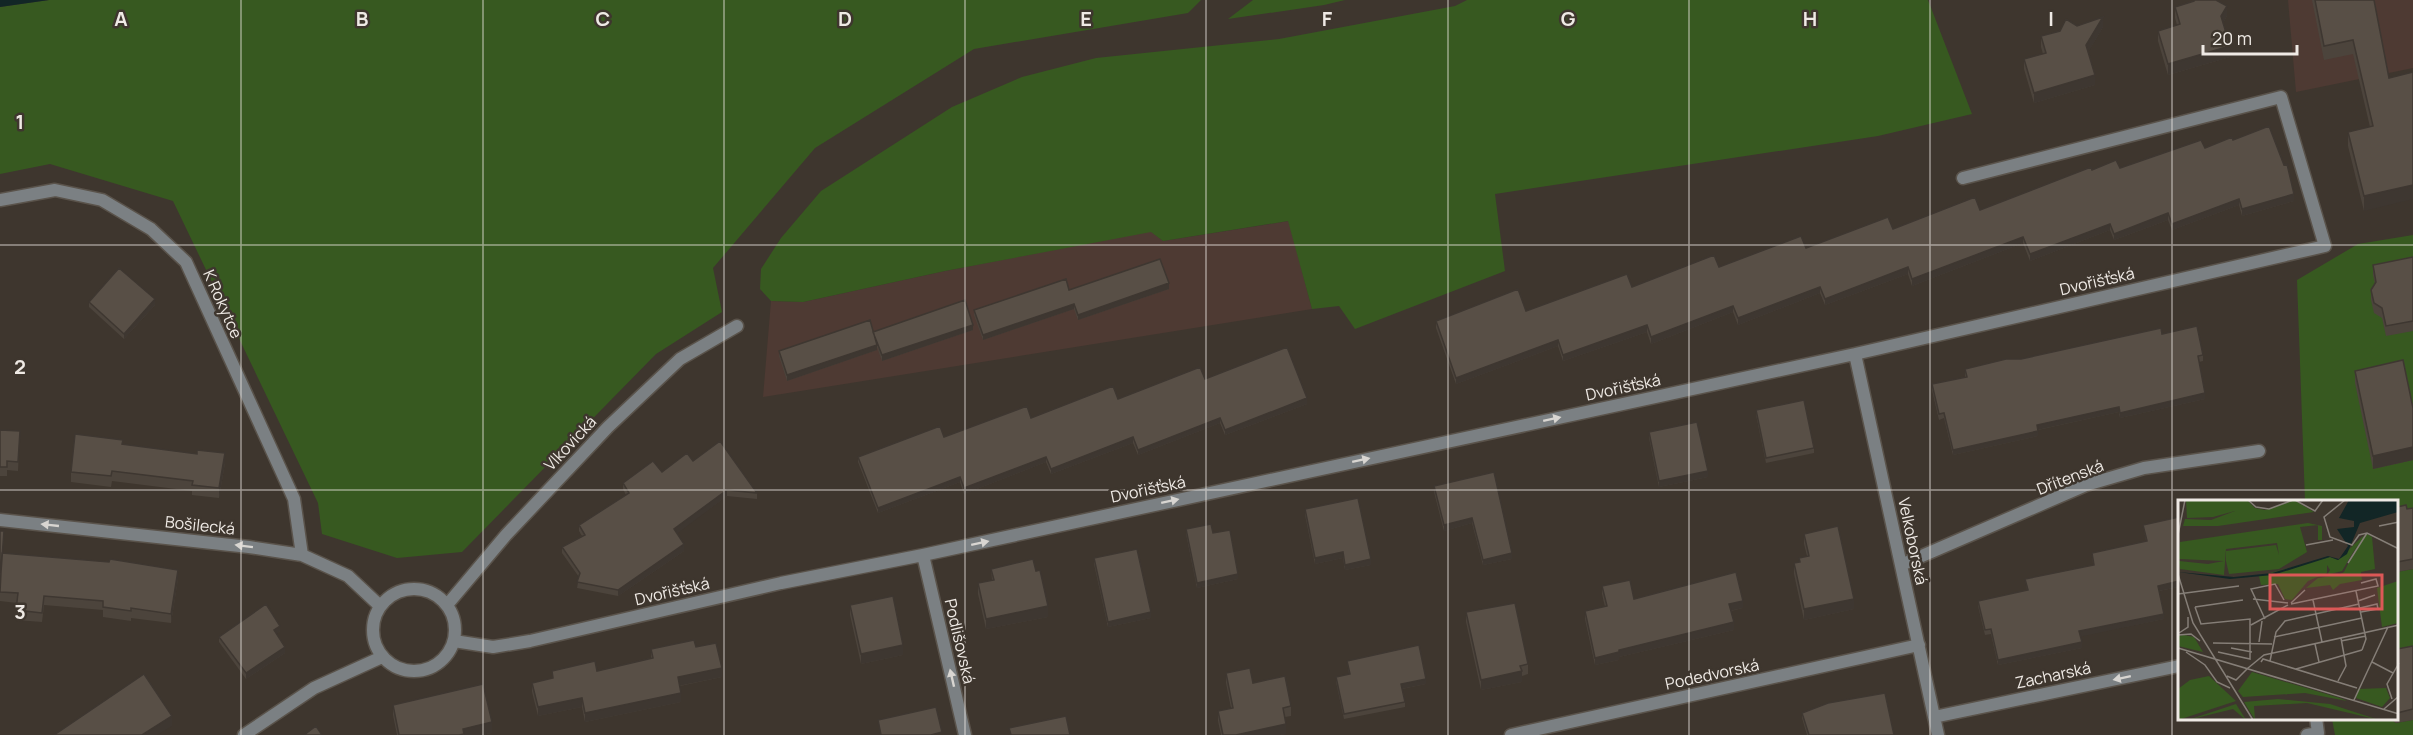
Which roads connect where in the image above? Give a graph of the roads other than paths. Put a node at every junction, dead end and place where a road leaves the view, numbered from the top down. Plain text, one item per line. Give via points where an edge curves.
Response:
1 (1963, 178) dead end
2 (0, 200) edge
3 (737, 326) dead end
4 (1856, 354) junction
5 (2259, 451) dead end
6 (0, 520) edge
7 (302, 555) junction
8 (923, 555) junction
9 (1901, 565) junction
10 (447, 605) junction
11 (380, 606) junction
12 (454, 641) junction
13 (1919, 645) junction
14 (382, 657) junction
15 (2178, 666) edge
16 (1934, 717) junction
17 (2316, 720) edge
18 (244, 735) edge
19 (965, 735) edge
20 (1511, 735) edge
21 (1938, 735) edge
22 (2307, 735) edge

1 - 4 street, Dvořišťská via 2281,98 2325,246
2 - 7 street, K Rokytce via 55,190 102,200 151,229 186,262 294,500
3 - 10 street, Vlkovická via 680,359 608,427 506,535
8 -> 4 street, Dvořišťská
4 - 9 street, Velkoborská
5 - 9 street, Dřítenská via 2144,468 2086,485
7 -> 6 street, Bošilecká
7 - 11 street, Bošilecká via 348,576
8 - 12 street, Dvořišťská via 780,583 530,641 493,647
19 -> 8 street, Podlišovská
9 - 13 street, Velkoborská
10 - 11 street via 437,596 419,590 399,592
10 - 12 street via 456,628
11 - 14 street via 372,625 374,642
12 - 14 street via 447,656 418,672 400,669
13 - 16 street, Velkoborská
13 - 20 street, Podedvorská
14 - 18 street via 314,687
15 -> 16 street, Zacharská
16 - 21 street, Velkoborská
17 - 22 street via 2319,733

